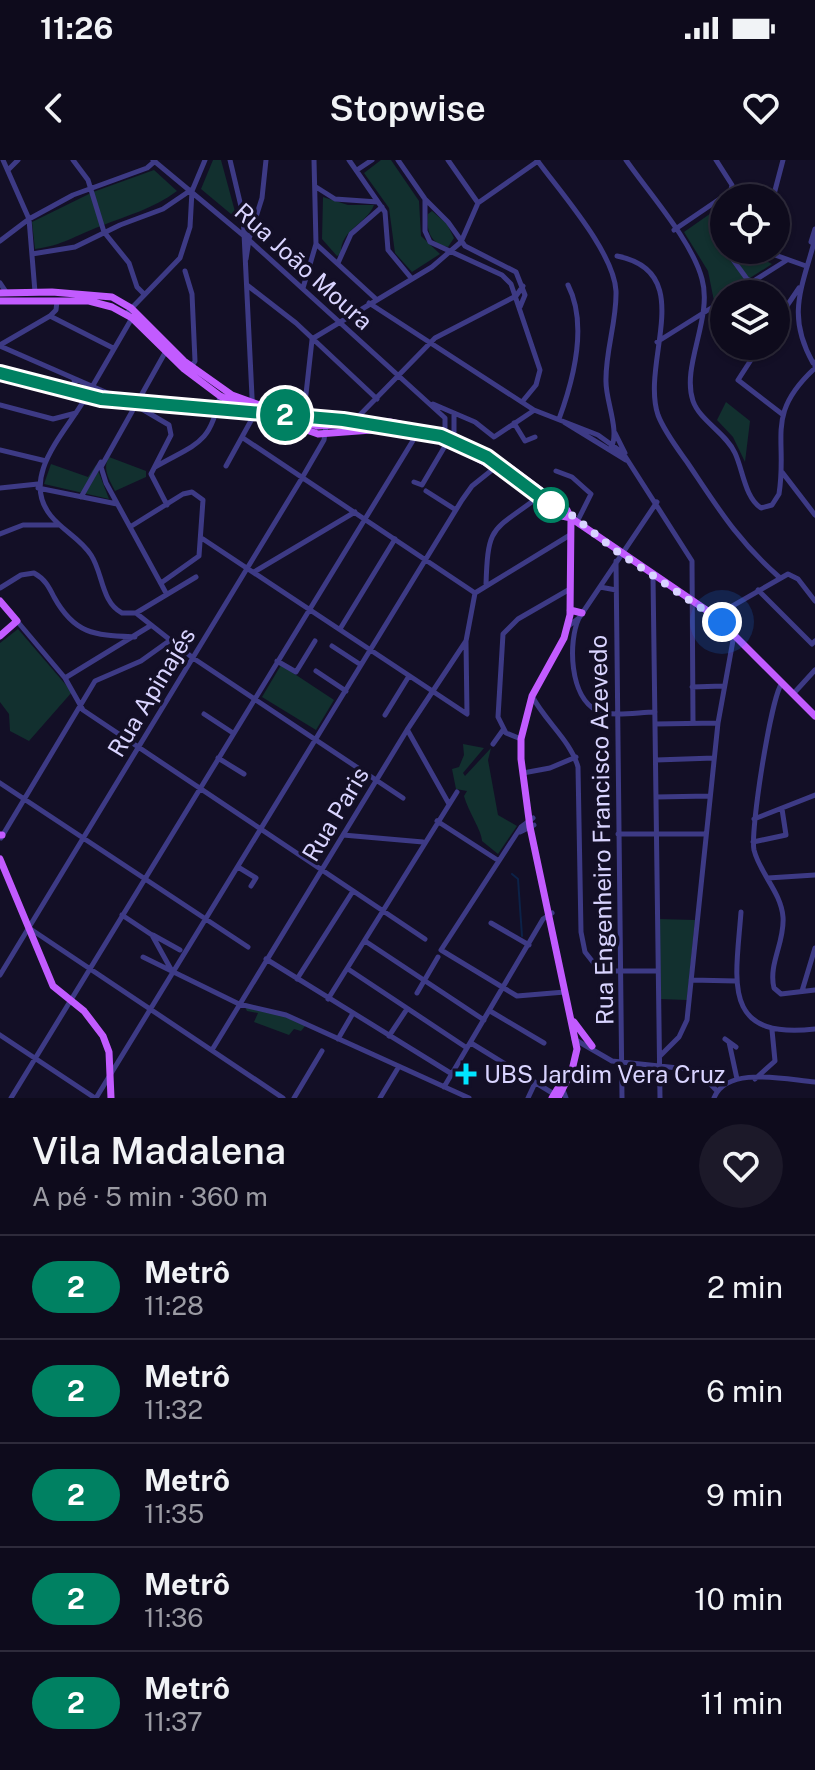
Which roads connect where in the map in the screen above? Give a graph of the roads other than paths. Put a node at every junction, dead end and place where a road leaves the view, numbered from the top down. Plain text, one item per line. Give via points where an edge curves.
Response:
1 (3, 160) edge
2 (18, 160) edge
3 (73, 160) edge
4 (154, 160) edge
5 (205, 160) edge
6 (230, 160) edge
7 (266, 160) edge
8 (314, 160) edge
9 (349, 160) edge
10 (372, 160) edge
11 (398, 160) edge
12 (448, 160) edge
13 (538, 160) edge
14 (626, 160) edge
15 (716, 160) edge
16 (783, 160) edge
17 (8, 170) junction
18 (357, 170) junction
19 (198, 176) junction
20 (184, 184) junction
21 (731, 184) edge
22 (777, 184) edge
23 (315, 186) junction
24 (91, 188) junction
25 (192, 190) junction
26 (182, 198) junction
27 (202, 199) junction
28 (425, 199) junction
29 (478, 203) junction
30 (380, 204) junction
31 (191, 205) junction
32 (710, 208) edge
33 (243, 216) junction
34 (29, 219) junction
35 (232, 226) junction
36 (674, 230) junction
37 (104, 232) junction
38 (243, 235) junction
39 (814, 237) edge
40 (249, 240) junction
41 (0, 241) edge
42 (461, 242) junction
43 (316, 244) junction
44 (450, 253) junction
45 (32, 254) junction
46 (602, 254) junction
47 (181, 256) junction
48 (617, 256) junction
49 (246, 260) junction
50 (809, 261) edge
51 (338, 263) junction
52 (736, 264) edge
53 (781, 264) edge
54 (609, 265) junction
55 (174, 266) junction
56 (185, 271) junction
57 (412, 279) junction
58 (750, 280) edge
59 (756, 280) edge
60 (0, 283) edge
61 (802, 284) junction
62 (247, 285) junction
63 (568, 285) dead end
64 (523, 286) junction
65 (303, 288) junction
66 (35, 292) junction
67 (4, 293) edge
68 (144, 294) junction
69 (516, 296) junction
70 (376, 299) junction
71 (0, 301) edge
72 (57, 301) junction
73 (790, 302) edge
74 (369, 303) junction
75 (520, 308) junction
76 (710, 309) edge
77 (704, 313) junction
78 (130, 314) junction
79 (50, 316) junction
80 (339, 321) junction
81 (312, 339) junction
82 (429, 342) junction
83 (657, 342) junction
84 (0, 346) edge
85 (113, 348) junction
86 (166, 351) junction
87 (751, 360) edge
88 (814, 365) edge
89 (191, 367) junction
90 (398, 374) junction
91 (74, 379) junction
92 (92, 387) junction
93 (109, 394) junction
94 (220, 396) junction
95 (377, 399) junction
96 (83, 402) junction
97 (429, 402) junction
98 (522, 402) junction
99 (0, 405) edge
100 (135, 405) junction
101 (252, 408) junction
102 (534, 410) junction
103 (77, 413) junction
104 (364, 413) junction
105 (454, 414) junction
106 (782, 414) junction
107 (53, 419) junction
108 (561, 420) junction
109 (302, 422) junction
110 (365, 423) junction
111 (514, 423) junction
112 (349, 424) junction
113 (326, 430) junction
114 (613, 430) junction
115 (358, 431) junction
116 (64, 433) junction
117 (418, 434) junction
118 (598, 435) junction
119 (449, 437) junction
120 (535, 437) dead end
121 (243, 438) junction
122 (610, 445) junction
123 (0, 450) edge
124 (46, 461) junction
125 (101, 461) junction
126 (628, 461) junction
127 (498, 465) junction
128 (226, 466) dead end
129 (154, 468) junction
130 (556, 471) dead end
131 (781, 472) junction
132 (302, 478) junction
133 (414, 482) dead end
134 (38, 486) junction
135 (0, 488) edge
136 (426, 491) dead end
137 (651, 494) junction
138 (81, 497) junction
139 (537, 498) junction
140 (657, 502) junction
141 (118, 504) junction
142 (167, 505) junction
143 (456, 510) junction
144 (649, 510) junction
145 (355, 512) junction
146 (663, 512) junction
147 (815, 515) edge
148 (364, 519) junction
149 (574, 520) junction
150 (59, 525) junction
151 (130, 527) junction
152 (588, 530) junction
153 (0, 534) edge
154 (572, 536) junction
155 (203, 539) junction
156 (395, 539) junction
157 (618, 558) junction
158 (426, 562) junction
159 (251, 570) junction
160 (653, 576) junction
161 (196, 577) dead end
162 (779, 577) junction
163 (161, 583) junction
164 (486, 585) junction
165 (600, 587) junction
166 (0, 588) edge
167 (571, 588) junction
168 (616, 590) junction
169 (758, 590) junction
170 (166, 593) junction
171 (475, 593) junction
172 (692, 600) junction
173 (0, 601) edge
174 (815, 601) edge
175 (309, 609) junction
176 (570, 610) junction
177 (723, 611) joint
178 (136, 613) junction
179 (581, 616) junction
180 (719, 619) junction
181 (17, 621) junction
182 (150, 626) junction
183 (567, 627) junction
184 (340, 629) junction
185 (735, 632) junction
186 (0, 636) edge
187 (135, 637) junction
188 (564, 638) junction
189 (574, 638) junction
190 (169, 641) junction
191 (315, 641) dead end
192 (466, 641) junction
193 (813, 642) edge
194 (332, 646) dead end
195 (370, 650) junction
196 (193, 658) junction
197 (277, 661) junction
198 (361, 665) junction
199 (815, 670) edge
200 (316, 671) dead end
201 (409, 676) junction
202 (65, 678) junction
203 (783, 682) junction
204 (723, 686) junction
205 (692, 687) junction
206 (346, 691) junction
207 (432, 691) junction
208 (794, 693) junction
209 (532, 696) junction
210 (254, 698) junction
211 (78, 704) junction
212 (617, 712) junction
213 (655, 712) junction
214 (204, 714) dead end
215 (385, 715) dead end
216 (815, 716) edge
217 (693, 723) junction
218 (718, 723) junction
219 (655, 724) junction
220 (407, 730) junction
221 (503, 730) junction
222 (233, 733) junction
223 (316, 739) junction
224 (521, 739) junction
225 (493, 744) dead end
226 (139, 748) junction
227 (576, 757) junction
228 (218, 758) junction
229 (714, 758) junction
230 (656, 760) junction
231 (522, 773) junction
232 (244, 774) dead end
233 (377, 780) junction
234 (0, 783) edge
235 (200, 788) junction
236 (457, 792) dead end
237 (815, 795) edge
238 (709, 796) junction
239 (23, 797) junction
240 (656, 797) junction
241 (403, 798) dead end
242 (449, 804) junction
243 (782, 809) junction
244 (754, 819) junction
245 (437, 821) junction
246 (531, 823) junction
247 (261, 829) junction
248 (618, 834) junction
249 (656, 834) junction
250 (704, 834) junction
251 (343, 835) junction
252 (1, 836) edge
253 (84, 837) junction
254 (423, 842) junction
255 (753, 842) junction
256 (0, 859) edge
257 (499, 861) junction
258 (238, 867) junction
259 (322, 870) junction
260 (815, 875) edge
261 (145, 878) junction
262 (767, 878) junction
263 (251, 886) dead end
264 (353, 891) junction
265 (382, 910) junction
266 (741, 912) dead end
267 (122, 915) junction
268 (551, 918) junction
269 (206, 919) junction
270 (491, 923) dead end
271 (29, 928) junction
272 (152, 935) junction
273 (46, 939) junction
274 (425, 939) dead end
275 (365, 941) junction
276 (35, 944) junction
277 (529, 945) junction
278 (248, 947) dead end
279 (815, 948) edge
280 (180, 950) dead end
281 (440, 953) junction
282 (143, 957) dead end
283 (266, 959) junction
284 (90, 968) junction
285 (348, 969) junction
286 (658, 971) junction
287 (620, 972) junction
288 (173, 973) junction
289 (0, 975) edge
290 (297, 979) junction
291 (691, 980) junction
292 (424, 981) junction
293 (736, 981) junction
294 (502, 990) junction
295 (815, 990) edge
296 (802, 991) junction
297 (566, 992) junction
298 (417, 993) dead end
299 (328, 999) junction
300 (69, 1001) junction
301 (239, 1004) junction
302 (151, 1009) junction
303 (407, 1009) junction
304 (490, 1011) junction
305 (352, 1015) junction
306 (572, 1019) junction
307 (484, 1020) junction
308 (815, 1029) edge
309 (772, 1030) junction
310 (0, 1035) edge
311 (389, 1036) junction
312 (338, 1039) junction
313 (575, 1042) junction
314 (544, 1043) dead end
315 (469, 1046) junction
316 (592, 1046) junction
317 (736, 1047) dead end
318 (212, 1050) junction
319 (322, 1051) dead end
320 (659, 1057) junction
321 (35, 1058) junction
322 (622, 1062) junction
323 (659, 1065) junction
324 (398, 1068) junction
325 (452, 1074) junction
326 (110, 1076) junction
327 (737, 1079) junction
328 (755, 1079) junction
329 (815, 1082) edge
330 (535, 1083) junction
331 (444, 1087) junction
332 (717, 1091) junction
333 (559, 1096) edge
334 (11, 1098) edge
335 (95, 1098) edge
336 (111, 1098) edge
337 (283, 1098) edge
338 (294, 1098) edge
339 (380, 1098) edge
340 (469, 1098) edge
341 (528, 1098) edge
342 (622, 1098) edge
343 (660, 1098) edge
344 (714, 1098) edge

1 - 17 street
2 - 17 street
3 - 24 street
4 - 20 street, Rua João Moura
4 - 24 street via 147,168
5 - 19 street
6 - 33 street
7 - 40 street
8 - 23 street
9 - 18 street
10 - 18 street
11 - 28 street
12 - 29 street
13 - 29 street
13 - 46 street
14 - 36 street
15 - 21 street
16 - 22 street
17 - 34 street
18 - 30 street
19 - 20 street
19 - 25 street
20 - 25 street, Rua João Moura
23 - 30 street via 335,199
23 - 43 street
24 - 34 street
24 - 37 street
25 - 26 street
25 - 27 street, Rua João Moura
25 - 31 street
26 - 31 street
26 - 37 street
27 - 31 street
27 - 35 street, Rua João Moura
28 - 42 street
28 - 44 street via 426,235 435,247
29 - 42 street
30 - 51 street via 351,234
30 - 57 street via 388,250
31 - 47 street
32 - 36 street
33 - 35 street
33 - 38 street
33 - 40 street
34 - 41 street
34 - 45 street
35 - 38 street, Rua João Moura
36 - 77 street via 702,278
37 - 45 street via 75,247
37 - 68 street via 129,263
38 - 40 street, Rua João Moura
38 - 49 street
39 - 50 street
40 - 49 street
40 - 65 street, Rua João Moura
42 - 44 street
42 - 64 street via 514,270
43 - 51 street
43 - 65 street
44 - 57 street
44 - 69 street via 502,275
45 - 66 street
46 - 48 street
46 - 54 street
47 - 55 street
47 - 56 street
48 - 54 street
48 - 83 street via 644,266 660,288 663,309
49 - 62 street
50 - 61 street
51 - 70 street
52 - 58 street
53 - 59 street
54 - 114 street via 616,293 606,380
55 - 56 street
55 - 68 street
56 - 89 street via 192,294
57 - 70 street
60 - 67 street
61 - 73 street
61 - 88 street via 797,328
62 - 81 street
62 - 101 street
63 - 108 street via 575,349
64 - 69 street
64 - 75 street
65 - 80 street, Rua João Moura
66 - 67 main road
66 - 78 main road via 103,295
68 - 78 street
69 - 75 street
69 - 82 street
70 - 74 street
71 - 72 main road
72 - 78 main road via 101,303
72 - 79 street
74 - 80 street
74 - 82 street
75 - 98 street via 540,370
76 - 77 street
77 - 83 street
77 - 131 street via 691,389 696,407 729,442 758,507 775,502
78 - 85 street
78 - 86 main road
78 - 89 main road
79 - 84 street
79 - 85 street
80 - 81 street
80 - 90 street, Rua João Moura
81 - 95 street
81 - 109 street
82 - 90 street
82 - 98 street
83 - 162 street via 654,395 661,421 732,530
84 - 91 street
85 - 92 street
86 - 94 main road
86 - 100 street
87 - 106 street via 738,380
88 - 106 street
89 - 101 main road
90 - 95 street
90 - 97 street, Rua João Moura
91 - 92 street
91 - 96 street
92 - 93 street
93 - 96 street via 99,403
93 - 100 street
94 - 101 main road
94 - 129 street via 212,429
95 - 104 street
96 - 103 street
97 - 105 street, Rua João Moura
97 - 119 street, Rua João Moura via 447,420
98 - 102 street
99 - 107 street
100 - 125 street
100 - 129 street via 171,430
101 - 109 main road
101 - 113 main road
101 - 121 street
102 - 108 street
102 - 111 street, Rua João Moura
103 - 107 street
103 - 116 street
104 - 110 street
104 - 112 street
105 - 111 street, Rua João Moura via 494,437
105 - 119 street
106 - 131 street
107 - 116 street
108 - 118 street
108 - 122 street
109 - 113 main road
110 - 112 main road
110 - 115 main road
110 - 119 main road via 409,424
111 - 120 street via 525,441
112 - 113 main road
113 - 115 main road
113 - 132 street, Rua Apinajés
114 - 118 street
114 - 122 street
114 - 126 street
115 - 117 main road
116 - 124 street
117 - 119 main road
117 - 148 street
118 - 122 street
119 - 127 main road
119 - 133 street via 423,484
121 - 128 street
121 - 132 street
122 - 126 street
123 - 124 street
124 - 134 street
125 - 138 street
125 - 141 street
126 - 137 street
127 - 139 main road
127 - 143 street via 472,486
127 - 149 main road
129 - 142 street via 151,479
130 - 149 street via 590,491 591,500
131 - 147 street
132 - 145 street
132 - 159 street, Rua Apinajés
134 - 135 street
134 - 138 street
134 - 150 street
136 - 143 street
137 - 140 street
137 - 144 street
138 - 141 street
139 - 149 main road
139 - 164 street via 498,524 490,536
140 - 144 street
140 - 146 street
141 - 151 street
142 - 151 street
142 - 155 street via 189,492 199,495 205,509
143 - 158 street
144 - 146 street
144 - 157 street
145 - 148 street
145 - 159 street
146 - 172 street via 692,561
148 - 156 street
148 - 175 street
149 - 152 main road
149 - 154 main road
150 - 153 street via 23,525
150 - 178 street via 92,556 112,606
151 - 163 street
152 - 154 main road
152 - 157 main road
154 - 164 street
154 - 167 main road
155 - 159 street
155 - 163 street via 197,559
156 - 158 street
156 - 184 street
157 - 160 main road
157 - 165 street
157 - 168 street, Rua Engenheiro Francisco Azevedo
158 - 171 street
158 - 195 street
159 - 175 street
159 - 196 street, Rua Apinajés
160 - 172 main road
160 - 213 street
161 - 170 street
162 - 169 street
162 - 174 street via 795,577
163 - 170 street
164 - 171 street
165 - 168 street
165 - 179 street
166 - 187 street via 34,573 44,579 76,627
167 - 176 main road
167 - 221 street via 518,619 503,634 498,717
168 - 212 street, Rua Engenheiro Francisco Azevedo
169 - 177 street
169 - 193 street
170 - 178 street
171 - 192 street, Rua Paris
172 - 180 main road
172 - 205 street
173 - 181 main road
175 - 184 street
175 - 197 street
176 - 179 main road
176 - 183 main road
177 - 180 main road
178 - 182 street
179 - 183 street
179 - 189 street
180 - 185 main road
181 - 186 main road
181 - 202 street
182 - 187 street
182 - 190 street
183 - 188 main road
184 - 195 street
185 - 203 main road
185 - 204 street
187 - 202 street
188 - 189 main road
188 - 209 main road
189 - 212 street via 581,692 598,711
190 - 196 street
190 - 211 street via 141,661 95,681
191 - 197 street via 296,672
192 - 207 street, Rua Paris
192 - 207 street via 467,714
194 - 198 street
195 - 198 street
195 - 201 street
196 - 210 street
196 - 226 street, Rua Apinajés
197 - 210 street
198 - 206 street
199 - 208 street
200 - 206 street
201 - 207 street
201 - 215 street
202 - 211 street
203 - 208 main road
203 - 244 street
204 - 205 street
204 - 218 street
205 - 217 street
206 - 223 street
207 - 220 street, Rua Paris
208 - 216 main road
209 - 224 main road
209 - 227 street
210 - 222 street
210 - 223 street
211 - 226 street
211 - 239 street
212 - 213 street
212 - 248 street, Rua Engenheiro Francisco Azevedo
213 - 219 street
214 - 222 street
217 - 218 street
217 - 219 street
218 - 229 street
219 - 230 street
220 - 233 street, Rua Paris
220 - 242 street
221 - 224 street
221 - 225 street
222 - 228 street
223 - 233 street
223 - 247 street
224 - 231 main road
226 - 235 street
226 - 253 street, Rua Apinajés
227 - 231 street
227 - 287 street via 582,941 595,969
228 - 232 street
228 - 235 street
229 - 230 street
229 - 238 street
230 - 240 street
231 - 246 main road
233 - 241 street
233 - 251 street, Rua Paris
234 - 239 street
235 - 247 street
235 - 261 street
236 - 242 street
237 - 243 street
238 - 240 street
238 - 250 street
239 - 252 street
239 - 253 street
240 - 249 street
242 - 245 street
243 - 244 street
243 - 255 street via 786,835
244 - 255 street
245 - 254 street
245 - 257 street
246 - 257 street
246 - 268 main road
247 - 258 street
247 - 259 street
248 - 249 street
248 - 287 street, Rua Engenheiro Francisco Azevedo
249 - 250 street
249 - 286 street
250 - 291 street
251 - 254 street
251 - 259 street, Rua Paris
253 - 261 street
253 - 271 street, Rua Apinajés
254 - 265 street
255 - 262 street
256 - 271 main road
257 - 281 street
258 - 263 street via 256,878
258 - 269 street
259 - 264 street
259 - 283 street, Rua Paris
260 - 262 street
261 - 267 street
261 - 269 street
262 - 296 street via 783,915 773,985 781,994
264 - 265 street
264 - 290 street
265 - 274 street
265 - 275 street
266 - 293 street
267 - 272 street
267 - 284 street
268 - 277 street
268 - 297 main road
269 - 278 street
269 - 288 street
270 - 277 street
271 - 273 street
271 - 276 main road
271 - 289 street, Rua Apinajés
272 - 280 street
272 - 288 street
273 - 276 street
273 - 284 street
275 - 285 street
275 - 292 street
276 - 300 main road via 53,986
277 - 294 street
279 - 296 street
281 - 292 street
281 - 294 street
282 - 288 street
283 - 290 street
283 - 301 street, Rua Paris
284 - 300 street
284 - 302 street
285 - 299 street
285 - 303 street
286 - 287 street
286 - 320 street
287 - 322 street, Rua Engenheiro Francisco Azevedo
288 - 301 street
288 - 302 street
290 - 299 street
291 - 293 street
291 - 320 street via 683,1030
292 - 298 street
292 - 307 street
293 - 309 street via 745,1013
294 - 297 street via 525,997
294 - 304 street
295 - 296 street
297 - 306 main road
299 - 305 street
300 - 321 street
300 - 326 main road via 99,1029 109,1052
301 - 312 street via 275,1011
301 - 318 street, Rua Paris
302 - 318 street
302 - 326 street
303 - 311 street
303 - 315 street
304 - 307 street
304 - 314 street
305 - 311 street
305 - 312 street
306 - 313 main road
306 - 316 main road
307 - 315 street
308 - 309 street
309 - 328 street via 775,1061
310 - 321 street
311 - 325 street
312 - 324 street
313 - 316 street
313 - 333 main road
315 - 325 street
315 - 330 street
316 - 322 street
317 - 327 street via 727,1041
318 - 337 street
319 - 338 street
320 - 323 street
321 - 334 street
321 - 335 street
322 - 323 street
322 - 342 street, Rua Engenheiro Francisco Azevedo
323 - 332 street via 697,1070
323 - 343 street
324 - 331 street
324 - 339 street
325 - 331 street
326 - 335 street
326 - 336 main road
327 - 328 street
327 - 332 street
328 - 329 street
330 - 333 street
330 - 341 street
331 - 340 street
332 - 344 street

